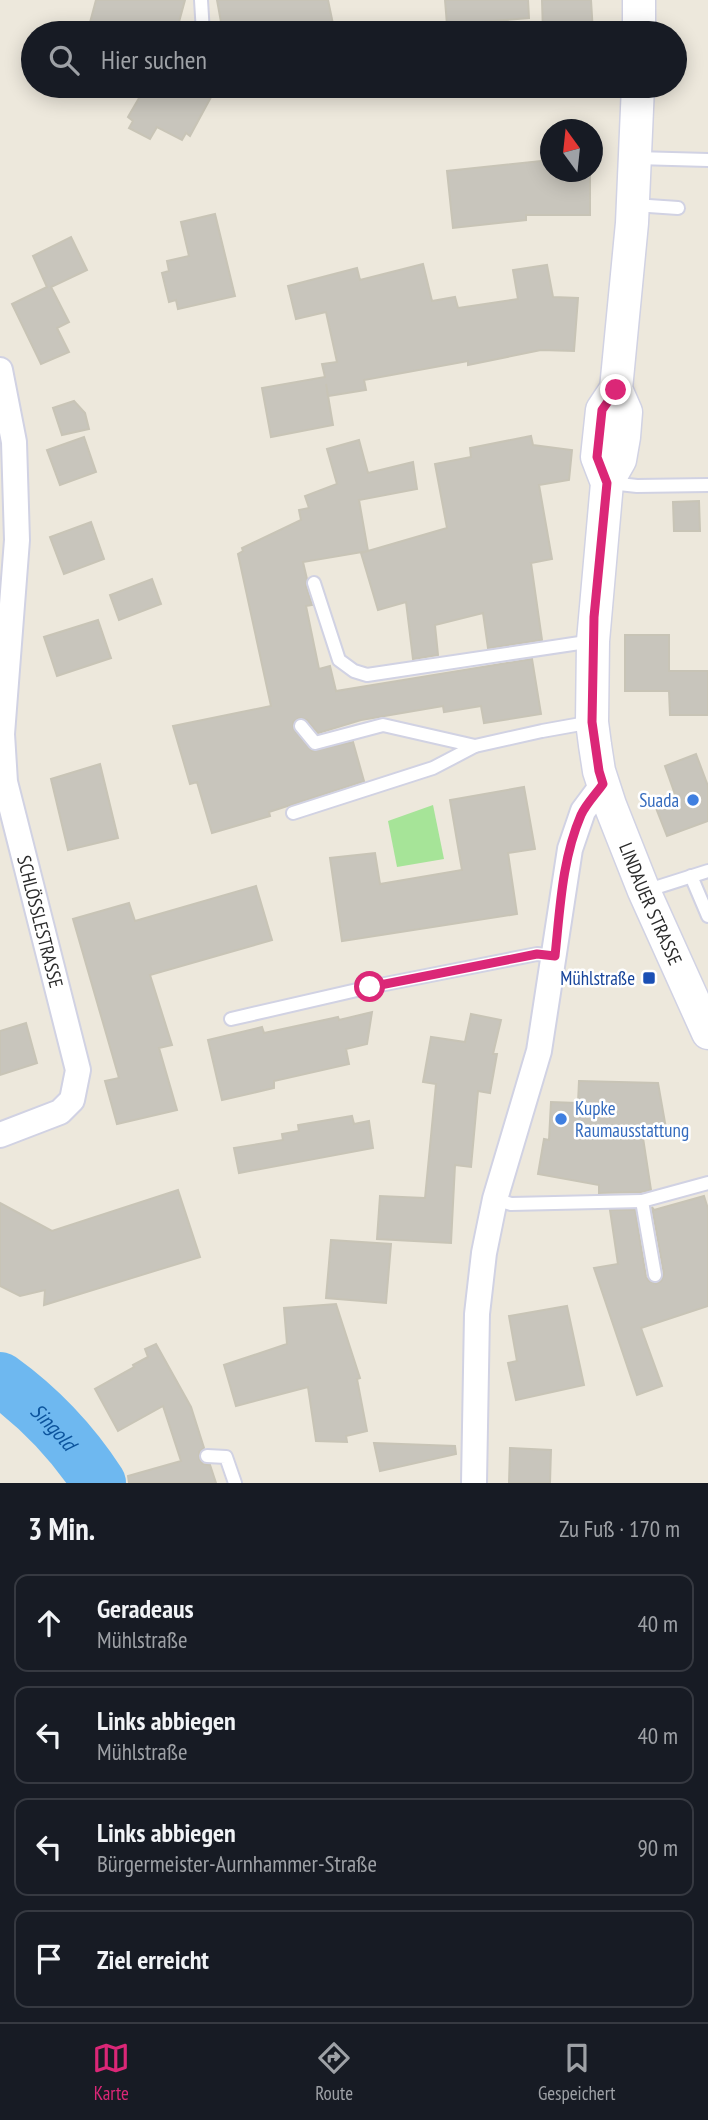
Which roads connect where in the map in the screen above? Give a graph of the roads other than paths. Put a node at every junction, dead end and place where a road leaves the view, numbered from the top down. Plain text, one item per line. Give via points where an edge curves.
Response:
1 (201, 0) edge
2 (639, 0) edge
3 (202, 21) edge
4 (639, 21) edge
5 (638, 98) edge
6 (636, 158) junction
7 (708, 160) edge
8 (633, 205) junction
9 (678, 208) dead end
10 (0, 370) edge
11 (607, 483) junction
12 (708, 485) edge
13 (314, 583) dead end
14 (593, 640) junction
15 (592, 722) junction
16 (300, 726) dead end
17 (475, 746) junction
18 (601, 777) junction
19 (293, 813) dead end
20 (708, 871) edge
21 (691, 876) junction
22 (644, 891) junction
23 (708, 916) edge
24 (555, 956) junction
25 (704, 1014) edge
26 (231, 1019) dead end
27 (0, 1135) edge
28 (708, 1183) edge
29 (495, 1199) junction
30 (642, 1201) junction
31 (655, 1275) dead end
32 (207, 1456) dead end
33 (235, 1483) edge
34 (474, 1483) edge

1 - 3 lane
2 - 4 street
5 - 6 street
6 - 7 lane
6 - 8 street
8 - 9 lane
8 - 11 street via 616,390 602,410 599,434 597,457
10 - 27 street, SCHLÖSSLESTRASSE via 14,442 17,540 2,734 5,782 78,1070 72,1100 60,1112
11 - 12 lane
11 - 14 street, LINDAUER STRASSE
13 - 14 lane via 339,660 368,675
14 - 15 street, LINDAUER STRASSE
15 - 17 lane
15 - 18 street, LINDAUER STRASSE
16 - 17 lane via 315,743 383,725
17 - 19 lane via 433,768
18 - 22 street, LINDAUER STRASSE
18 - 24 street via 570,849
20 - 21 lane
21 - 22 lane
21 - 23 lane
22 - 25 street, LINDAUER STRASSE
24 - 26 lane via 537,954
24 - 29 street via 539,1051
28 - 30 lane
29 - 30 lane via 510,1204
29 - 34 street via 477,1314
30 - 31 lane
32 - 33 lane via 226,1457

